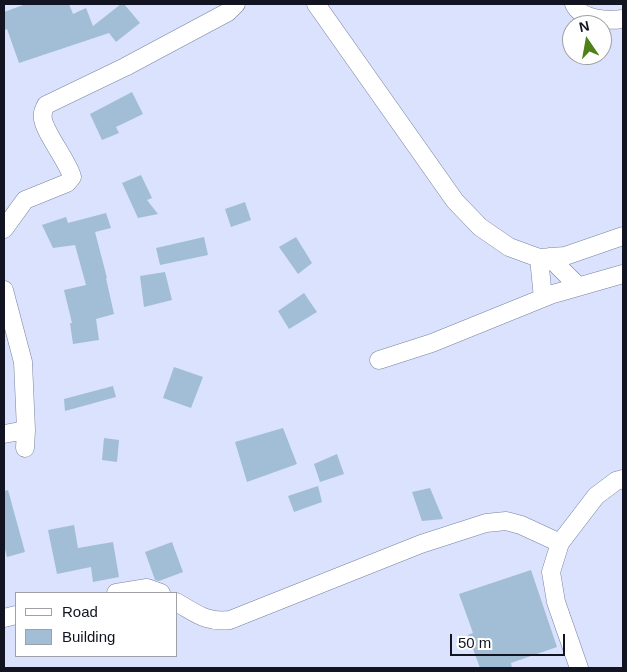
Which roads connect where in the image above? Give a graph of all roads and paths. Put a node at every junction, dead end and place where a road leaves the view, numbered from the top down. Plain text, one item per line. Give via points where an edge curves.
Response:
1 (236, 4) edge
2 (316, 4) edge
3 (574, 4) edge
4 (623, 19) edge
5 (4, 230) edge
6 (623, 236) edge
7 (544, 258) junction
8 (623, 274) edge
9 (578, 286) junction
10 (4, 290) edge
11 (543, 298) junction
12 (379, 360) dead end
13 (26, 430) junction
14 (4, 434) edge
15 (25, 448) dead end
16 (623, 479) edge
17 (560, 543) junction
18 (122, 592) edge
19 (158, 592) edge
20 (178, 603) edge
21 (579, 668) edge

1 - 5 street via 228,12 46,106 43,113 45,127 72,177 67,183 26,200
2 - 7 street via 455,201 480,227 510,247
3 - 4 street via 587,16 612,21
6 - 7 street via 565,256
7 - 9 street
7 - 11 street
8 - 9 street
9 - 11 street
10 - 13 street via 23,362
11 - 12 street via 432,343
13 - 14 street
13 - 15 street
16 - 17 street via 596,496
17 - 20 street via 521,525 506,521 486,523 421,544 230,620 207,619
17 - 21 street via 551,572 553,590
18 - 19 street via 147,588

